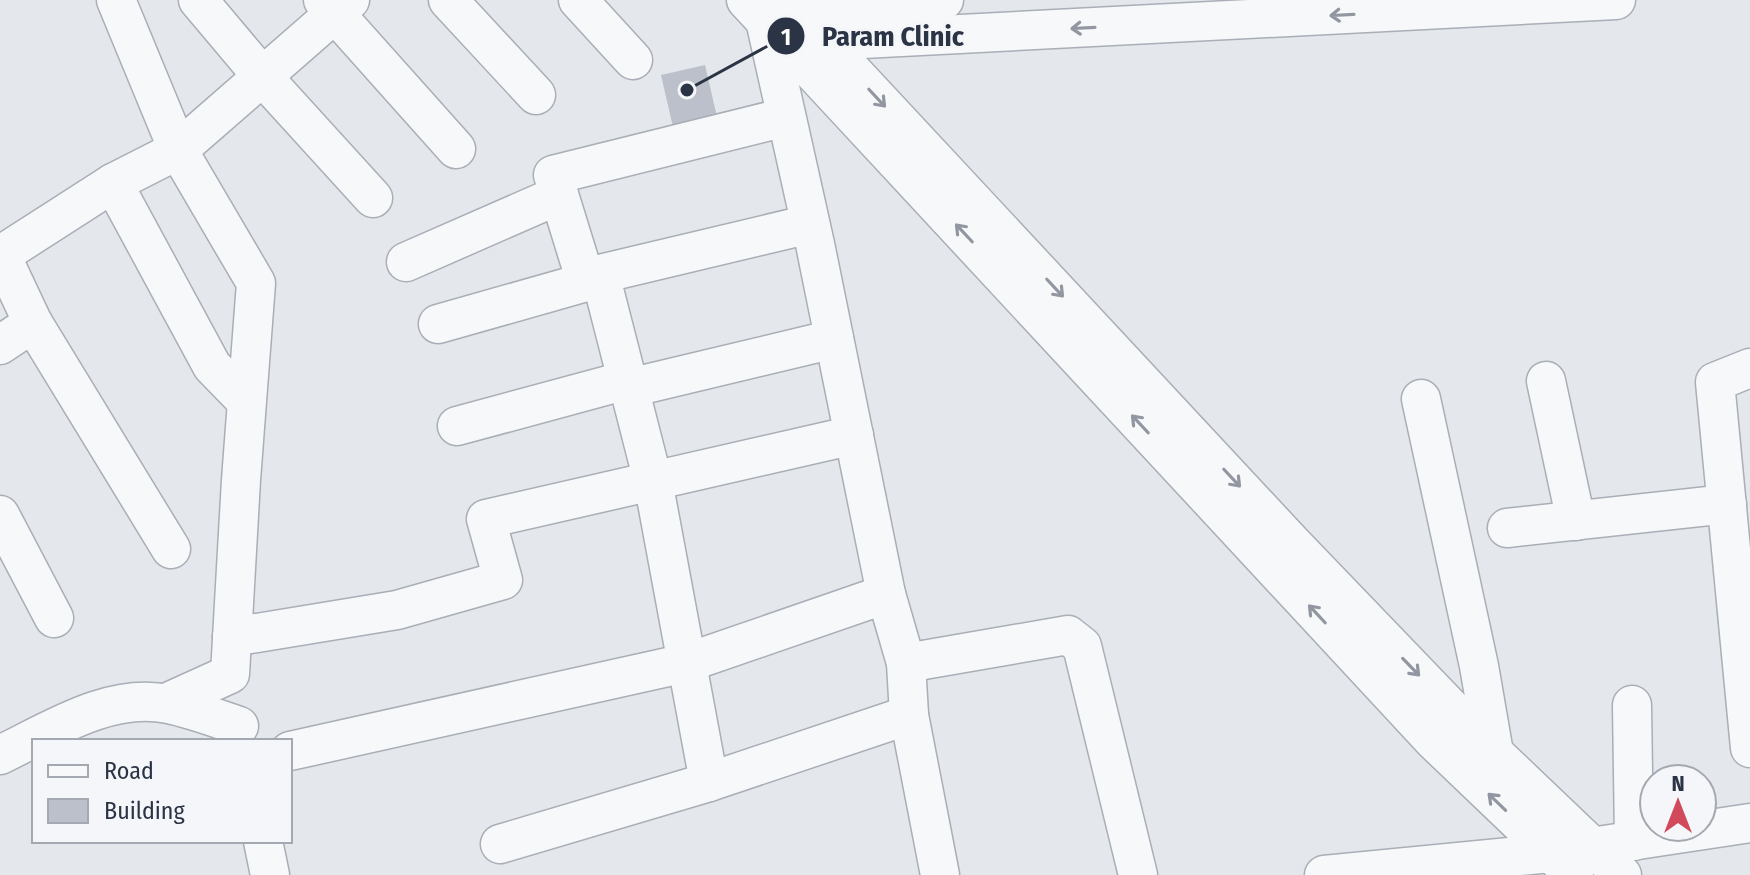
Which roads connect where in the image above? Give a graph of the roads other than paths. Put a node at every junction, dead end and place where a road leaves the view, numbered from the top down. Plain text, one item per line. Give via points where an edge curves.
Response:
1 (116, 0) edge
2 (198, 0) edge
3 (448, 0) edge
4 (578, 0) edge
5 (944, 0) edge
6 (1616, 0) edge
7 (336, 4) edge
8 (784, 20) edge
9 (633, 60) dead end
10 (262, 76) junction
11 (536, 95) dead end
12 (786, 117) junction
13 (456, 149) dead end
14 (178, 150) junction
15 (113, 183) junction
16 (559, 195) junction
17 (373, 198) dead end
18 (810, 224) junction
19 (406, 262) dead end
20 (593, 278) junction
21 (33, 323) junction
22 (438, 324) dead end
23 (834, 339) junction
24 (0, 345) edge
25 (1750, 368) edge
26 (1546, 381) dead end
27 (628, 384) junction
28 (1421, 399) dead end
29 (246, 401) junction
30 (457, 426) dead end
31 (854, 435) junction
32 (653, 481) junction
33 (1727, 504) junction
34 (0, 515) edge
35 (1576, 521) junction
36 (1507, 528) dead end
37 (171, 549) dead end
38 (886, 594) junction
39 (54, 618) dead end
40 (231, 656) junction
41 (686, 663) junction
42 (906, 663) junction
43 (166, 703) junction
44 (1632, 705) dead end
45 (909, 715) junction
46 (241, 733) edge
47 (33, 739) edge
48 (32, 740) edge
49 (1750, 748) edge
50 (292, 751) edge
51 (1494, 753) junction
52 (0, 755) edge
53 (709, 782) junction
54 (1750, 823) edge
55 (263, 843) edge
56 (500, 844) dead end
57 (1572, 858) edge
58 (1628, 858) edge
59 (1344, 874) edge
60 (270, 875) edge
61 (940, 875) edge
62 (1138, 875) edge

1 - 14 street
2 - 10 street
3 - 11 street
4 - 9 street
5 - 8 street
6 -> 8 street
7 - 10 street
7 - 13 street
8 - 12 street
8 -> 51 street
57 -> 8 street via 1434,741
10 - 14 street
10 - 17 street
12 - 16 street via 553,175
12 - 18 street
14 - 15 street
14 - 29 street via 256,283
15 - 21 street via 1,255
15 - 29 street via 212,366
16 - 19 street
16 - 20 street
18 - 20 street
18 - 23 street
20 - 22 street
20 - 27 street
21 - 24 street
21 - 37 street
23 - 27 street
23 - 31 street
25 - 33 street via 1715,382
26 - 35 street
27 - 30 street
27 - 32 street
28 - 51 street
29 - 40 street
31 - 32 street
31 - 38 street
32 - 40 street via 486,519 503,580
32 - 41 street
33 - 35 street
33 - 49 street
34 - 39 street
35 - 36 street
38 - 41 street
38 - 42 street
40 - 43 street
40 - 46 street
41 - 50 street
41 - 53 street
42 - 45 street
42 - 62 street via 1068,635 1082,646
43 - 46 street
43 - 47 street via 113,704
44 - 58 street
45 - 53 street
45 - 61 street
48 - 52 street
51 - 57 street
53 - 56 street
54 - 58 street
55 - 60 street
57 - 58 street
57 - 59 street

